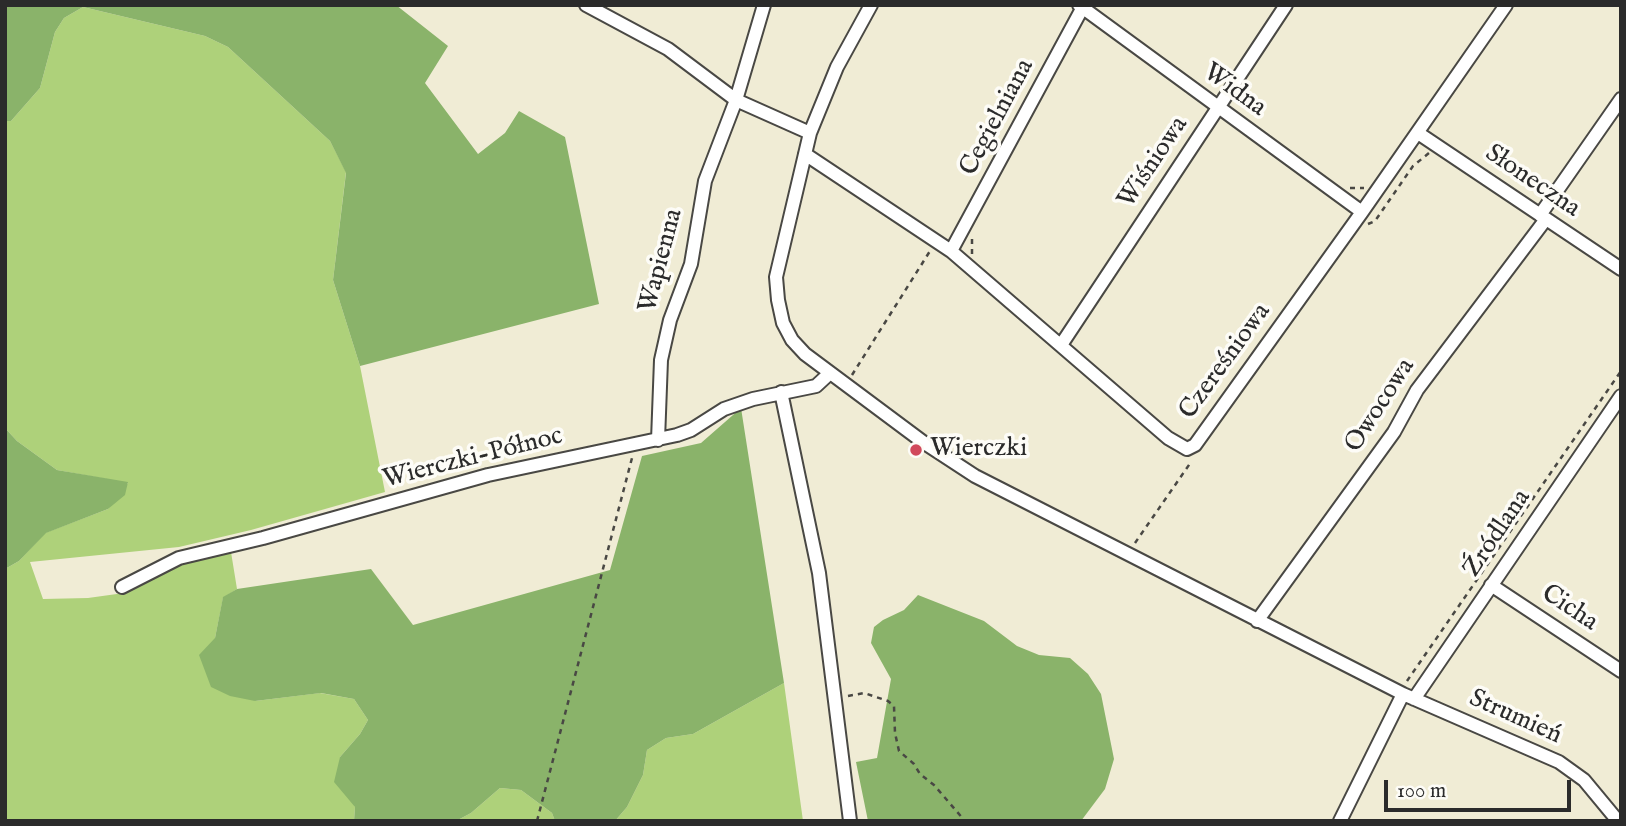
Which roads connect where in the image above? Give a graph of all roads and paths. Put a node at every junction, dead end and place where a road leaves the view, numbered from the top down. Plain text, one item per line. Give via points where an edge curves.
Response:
1 (586, 5) edge
2 (764, 5) edge
3 (872, 5) edge
4 (1286, 5) edge
5 (1506, 5) edge
6 (1082, 6) edge
7 (1621, 99) edge
8 (736, 100) junction
9 (1218, 108) junction
10 (810, 133) junction
11 (1418, 133) junction
12 (1431, 151) dead end
13 (805, 154) junction
14 (1344, 185) dead end
15 (1370, 188) dead end
16 (1362, 212) junction
17 (1543, 217) junction
18 (1374, 221) dead end
19 (932, 248) dead end
20 (951, 251) junction
21 (1621, 269) edge
22 (1060, 345) junction
23 (1621, 372) edge
24 (830, 373) junction
25 (850, 377) dead end
26 (782, 392) junction
27 (1621, 396) edge
28 (658, 440) junction
29 (636, 445) junction
30 (1193, 458) dead end
31 (1127, 554) junction
32 (1491, 585) junction
33 (122, 587) dead end
34 (1257, 621) junction
35 (1621, 671) edge
36 (1406, 695) junction
37 (835, 698) junction
38 (537, 821) edge
39 (850, 821) edge
40 (965, 821) edge
41 (1340, 821) edge
42 (1618, 821) edge

1 - 8 street via 668,48
2 - 8 street, Wapienna
3 - 10 street via 837,67
4 - 9 street, Wiśniowa
5 - 11 street, Czereśniowa
6 - 9 street, Widna
6 - 20 street, Cegielniana
7 - 17 street, Owocowa
8 - 10 street
8 - 28 street, Wapienna via 705,181 691,264 670,320 662,360
9 - 16 street, Widna
9 - 22 street, Wiśniowa
10 - 13 street
11 - 16 street, Czereśniowa
11 - 17 street, Słoneczna
12 - 18 path via 1413,166
13 - 20 street, Czereśniowa
13 - 24 street via 776,277 778,300 792,340
14 - 15 path
16 - 22 street, Czereśniowa via 1195,445 1186,449
17 - 21 street, Słoneczna
17 - 34 street, Owocowa
19 - 25 path
20 - 22 street, Czereśniowa
23 - 36 path
24 - 26 street, Wierczki-Północ via 816,386
24 - 31 street via 975,475
26 - 28 street, Wierczki-Północ via 736,404 691,430
26 - 37 street via 819,573
27 - 32 street, Źródlana
28 - 29 street, Wierczki-Północ
29 - 33 street, Wierczki-Północ via 488,475 179,558
29 - 38 path
30 - 31 path
31 - 34 street
32 - 35 street, Cicha
32 - 36 street, Źródlana
34 - 36 street
36 - 41 street, Źródlana
36 - 42 street, Strumień via 1559,762 1584,780
37 - 39 street
37 - 40 path via 864,693 894,706 899,751

